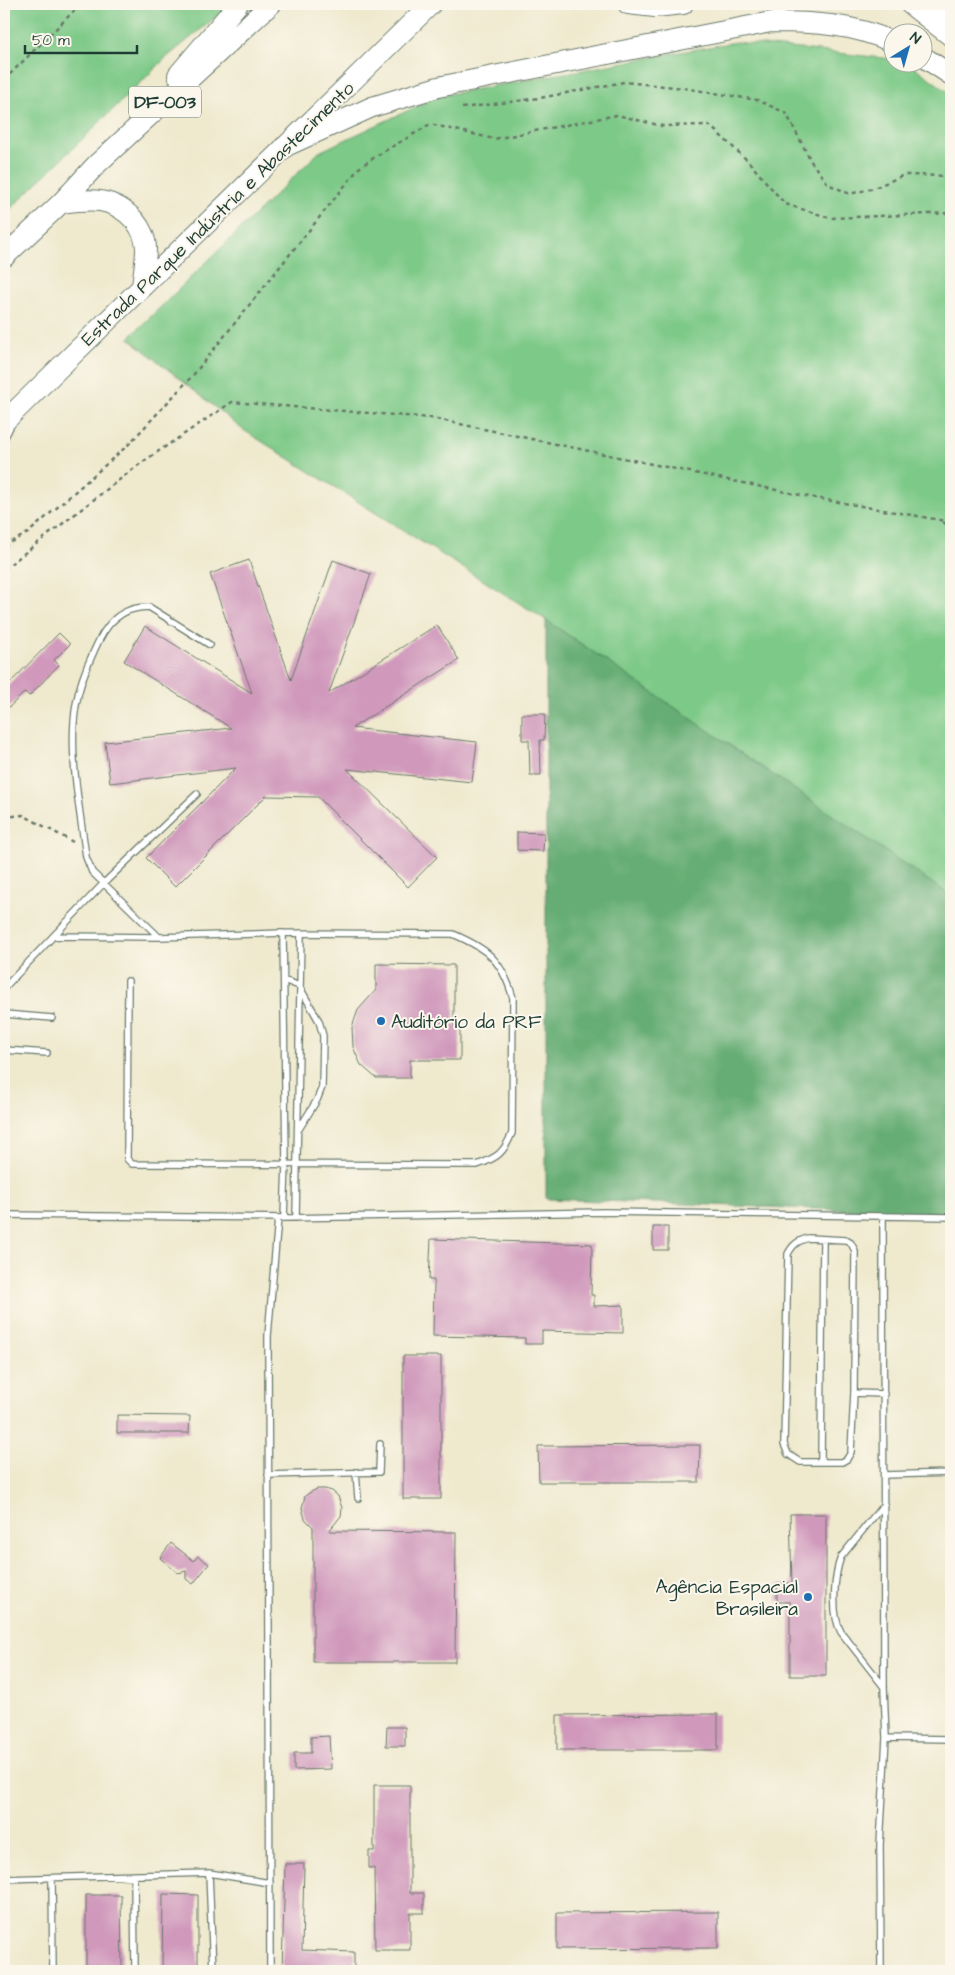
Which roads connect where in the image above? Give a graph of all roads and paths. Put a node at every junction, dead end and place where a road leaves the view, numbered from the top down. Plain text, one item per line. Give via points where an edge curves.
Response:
1 (81, 4) edge
2 (238, 4) edge
3 (271, 4) edge
4 (431, 4) edge
5 (628, 4) edge
6 (683, 4) edge
7 (910, 4) edge
8 (928, 4) edge
9 (951, 28) edge
10 (951, 36) edge
11 (882, 37) edge
12 (932, 63) edge
13 (951, 75) edge
14 (4, 80) edge
15 (462, 108) dead end
16 (284, 147) junction
17 (97, 164) junction
18 (951, 176) edge
19 (61, 203) junction
20 (951, 213) edge
21 (4, 257) edge
22 (142, 287) junction
23 (21, 405) junction
24 (4, 422) edge
25 (4, 439) edge
26 (942, 521) junction
27 (951, 522) edge
28 (951, 527) edge
29 (4, 546) edge
30 (4, 569) edge
31 (210, 645) dead end
32 (198, 794) dead end
33 (4, 817) edge
34 (85, 848) junction
35 (103, 884) junction
36 (283, 933) junction
37 (301, 933) junction
38 (54, 936) junction
39 (159, 937) junction
40 (128, 980) dead end
41 (284, 980) junction
42 (299, 986) junction
43 (4, 988) edge
44 (4, 1014) edge
45 (52, 1018) dead end
46 (4, 1050) edge
47 (48, 1053) dead end
48 (298, 1129) junction
49 (286, 1164) junction
50 (298, 1164) junction
51 (4, 1215) edge
52 (883, 1216) junction
53 (951, 1217) edge
54 (281, 1218) junction
55 (296, 1218) junction
56 (823, 1239) junction
57 (854, 1393) junction
58 (884, 1394) junction
59 (380, 1444) dead end
60 (821, 1462) junction
61 (356, 1472) junction
62 (951, 1473) edge
63 (268, 1474) junction
64 (884, 1475) junction
65 (358, 1498) dead end
66 (884, 1504) junction
67 (884, 1688) junction
68 (886, 1738) junction
69 (951, 1739) edge
70 (209, 1873) junction
71 (134, 1877) junction
72 (52, 1878) junction
73 (4, 1879) edge
74 (270, 1883) junction
75 (53, 1971) edge
76 (135, 1971) edge
77 (213, 1971) edge
78 (270, 1971) edge
79 (881, 1971) edge

1 - 14 path
2 - 17 highway
3 - 17 highway, DF-003
4 - 16 highway, Estrada Parque Indústria e Abastecimento
5 - 6 highway via 656,7
7 - 10 highway
8 - 9 main road
11 - 16 highway via 806,22 771,22 438,87 372,107
12 - 13 highway
15 - 18 path via 624,82 684,88 757,100 786,113 812,163 828,184 850,194 904,175
16 - 22 highway, Estrada Parque Indústria e Abastecimento
17 - 19 highway, DF-003
19 - 21 highway, DF-003
19 - 22 highway via 108,202 126,211 141,228 146,247
20 - 29 path via 831,218 785,204 748,161 709,125 662,126 617,115 494,139 430,124 359,168 194,374 128,445 28,533
22 - 23 highway, Estrada Parque Indústria e Abastecimento
23 - 24 highway, Estrada Parque Indústria e Abastecimento
23 - 25 lane
26 - 27 path
26 - 28 path
26 - 30 path via 810,497 431,418 232,402 141,463
31 - 34 lane via 149,607 121,612 98,641 84,672 76,705 74,757
32 - 35 lane
33 - 34 path via 23,815
34 - 35 lane via 92,872
35 - 38 lane
35 - 39 lane
36 - 37 lane
36 - 39 lane
36 - 41 lane
37 - 42 lane
37 - 50 lane via 453,934 474,943 495,959 507,977 512,998 512,1133 506,1147 493,1159 477,1165
38 - 39 lane
38 - 43 lane
40 - 49 lane via 126,1125 129,1162 136,1165
41 - 42 lane
41 - 49 lane
42 - 48 lane
42 - 48 lane via 319,1021 323,1036 322,1087
44 - 45 lane
46 - 47 lane
48 - 50 lane
49 - 50 lane
49 - 54 lane
50 - 55 lane
51 - 54 lane
52 - 53 lane
52 - 55 lane via 604,1212
52 - 58 lane
54 - 55 lane
54 - 63 lane via 268,1336
56 - 57 lane via 846,1240 851,1242 855,1251
56 - 60 lane
56 - 60 lane via 798,1241 788,1254 784,1444 793,1459
57 - 58 lane
57 - 60 lane via 851,1452 842,1462
58 - 64 lane
59 - 61 lane via 379,1472
61 - 63 lane
61 - 65 lane
62 - 64 lane
63 - 74 lane
64 - 66 lane
66 - 67 lane
66 - 67 lane via 841,1557 834,1614 841,1632
67 - 68 lane
68 - 69 lane
68 - 79 lane via 880,1845
70 - 71 lane
70 - 74 lane
70 - 77 lane
71 - 72 lane
71 - 76 lane
72 - 73 lane
72 - 75 lane
74 - 78 lane

